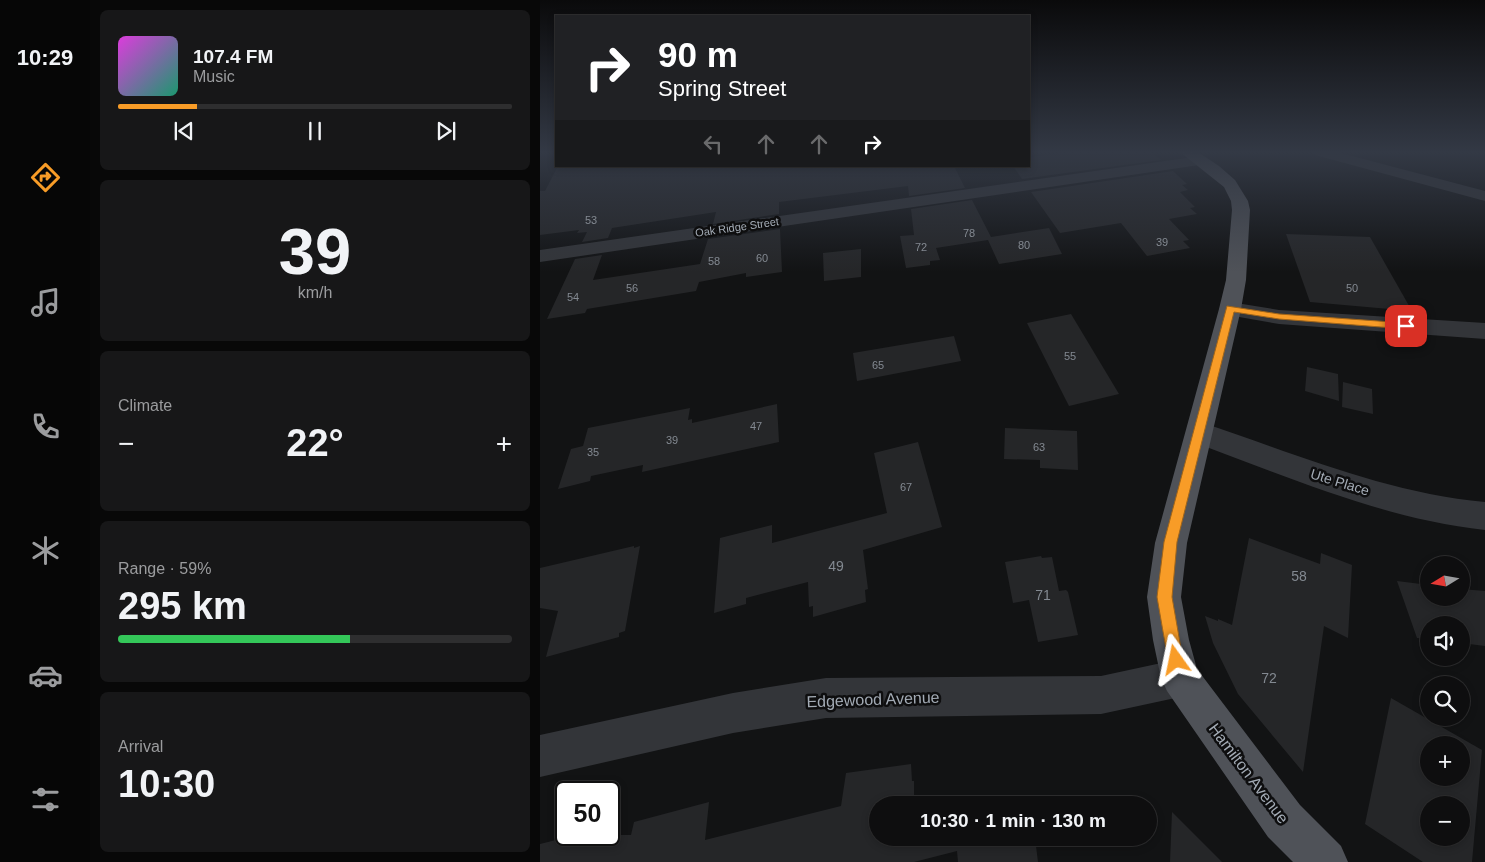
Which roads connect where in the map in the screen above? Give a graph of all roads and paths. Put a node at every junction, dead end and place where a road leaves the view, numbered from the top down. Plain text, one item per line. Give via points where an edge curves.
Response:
1 (957, 192) edge
2 (1236, 192) edge
3 (1471, 192) edge
4 (1485, 196) edge
5 (540, 256) edge
6 (1230, 308) junction
7 (1485, 331) edge
8 (1200, 433) junction
9 (1485, 516) edge
10 (1180, 678) junction
11 (540, 756) edge
12 (1325, 862) edge

1 - 5 street, Oak Ridge Street
2 - 6 main road via 1241,201 1236,280
3 - 4 street
6 - 7 street via 1279,316
6 - 8 main road
8 - 9 street, Ute Place via 1339,483 1446,512
8 - 10 main road via 1171,542 1164,597
10 - 11 street, Edgewood Avenue via 1101,695 826,698 733,713
10 - 12 main road, Hamilton Avenue via 1284,821

